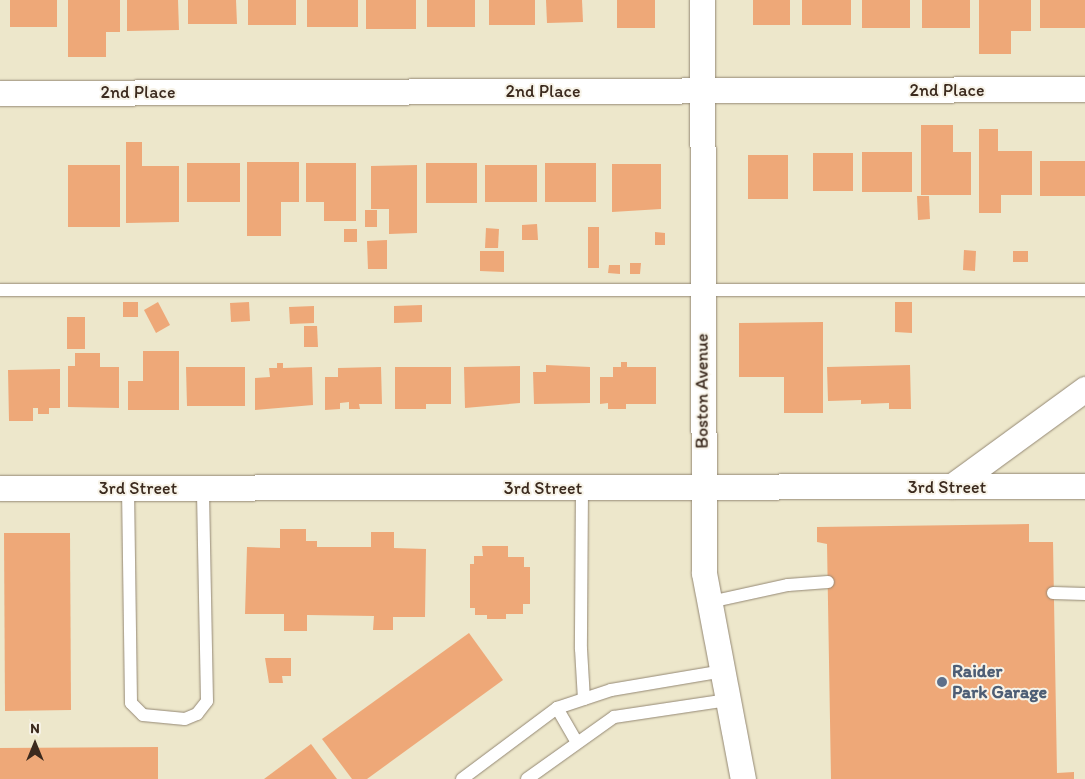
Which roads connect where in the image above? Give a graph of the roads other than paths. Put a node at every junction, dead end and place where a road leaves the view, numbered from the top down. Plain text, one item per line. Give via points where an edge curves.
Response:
1 (702, 0) edge
2 (1085, 89) edge
3 (702, 90) junction
4 (0, 93) edge
5 (0, 290) edge
6 (702, 290) junction
7 (1085, 290) edge
8 (1085, 389) edge
9 (952, 486) junction
10 (1085, 486) edge
11 (0, 488) edge
12 (128, 488) junction
13 (202, 488) junction
14 (582, 488) junction
15 (702, 488) junction
16 (828, 582) dead end
17 (1054, 593) dead end
18 (1085, 594) edge
19 (710, 602) junction
20 (723, 671) junction
21 (584, 699) junction
22 (728, 700) junction
23 (557, 708) junction
24 (577, 742) junction
25 (462, 779) edge
26 (527, 779) edge
27 (743, 779) edge

1 - 3 street, Boston Avenue
2 - 3 street, 2nd Place
3 - 4 street, 2nd Place
3 - 6 street, Boston Avenue
5 - 6 lane
6 - 7 lane
6 - 15 street, Boston Avenue
8 - 9 street
9 - 10 street, 3rd Street
9 - 15 street, 3rd Street
11 - 12 street, 3rd Street
12 - 13 street, 3rd Street
12 - 13 lane via 131,704 143,715 185,719 198,714 207,701
13 - 14 street, 3rd Street
14 - 15 street, 3rd Street
14 - 21 lane via 581,649
15 - 19 street, Boston Avenue via 704,573
16 - 19 lane via 795,584
17 - 18 lane
19 - 20 street, Boston Avenue
20 - 21 lane via 611,690
20 - 22 street, Boston Avenue
21 - 23 lane
22 - 24 lane via 614,716
22 - 27 street, Boston Avenue
23 - 24 lane
23 - 25 lane
24 - 26 lane

